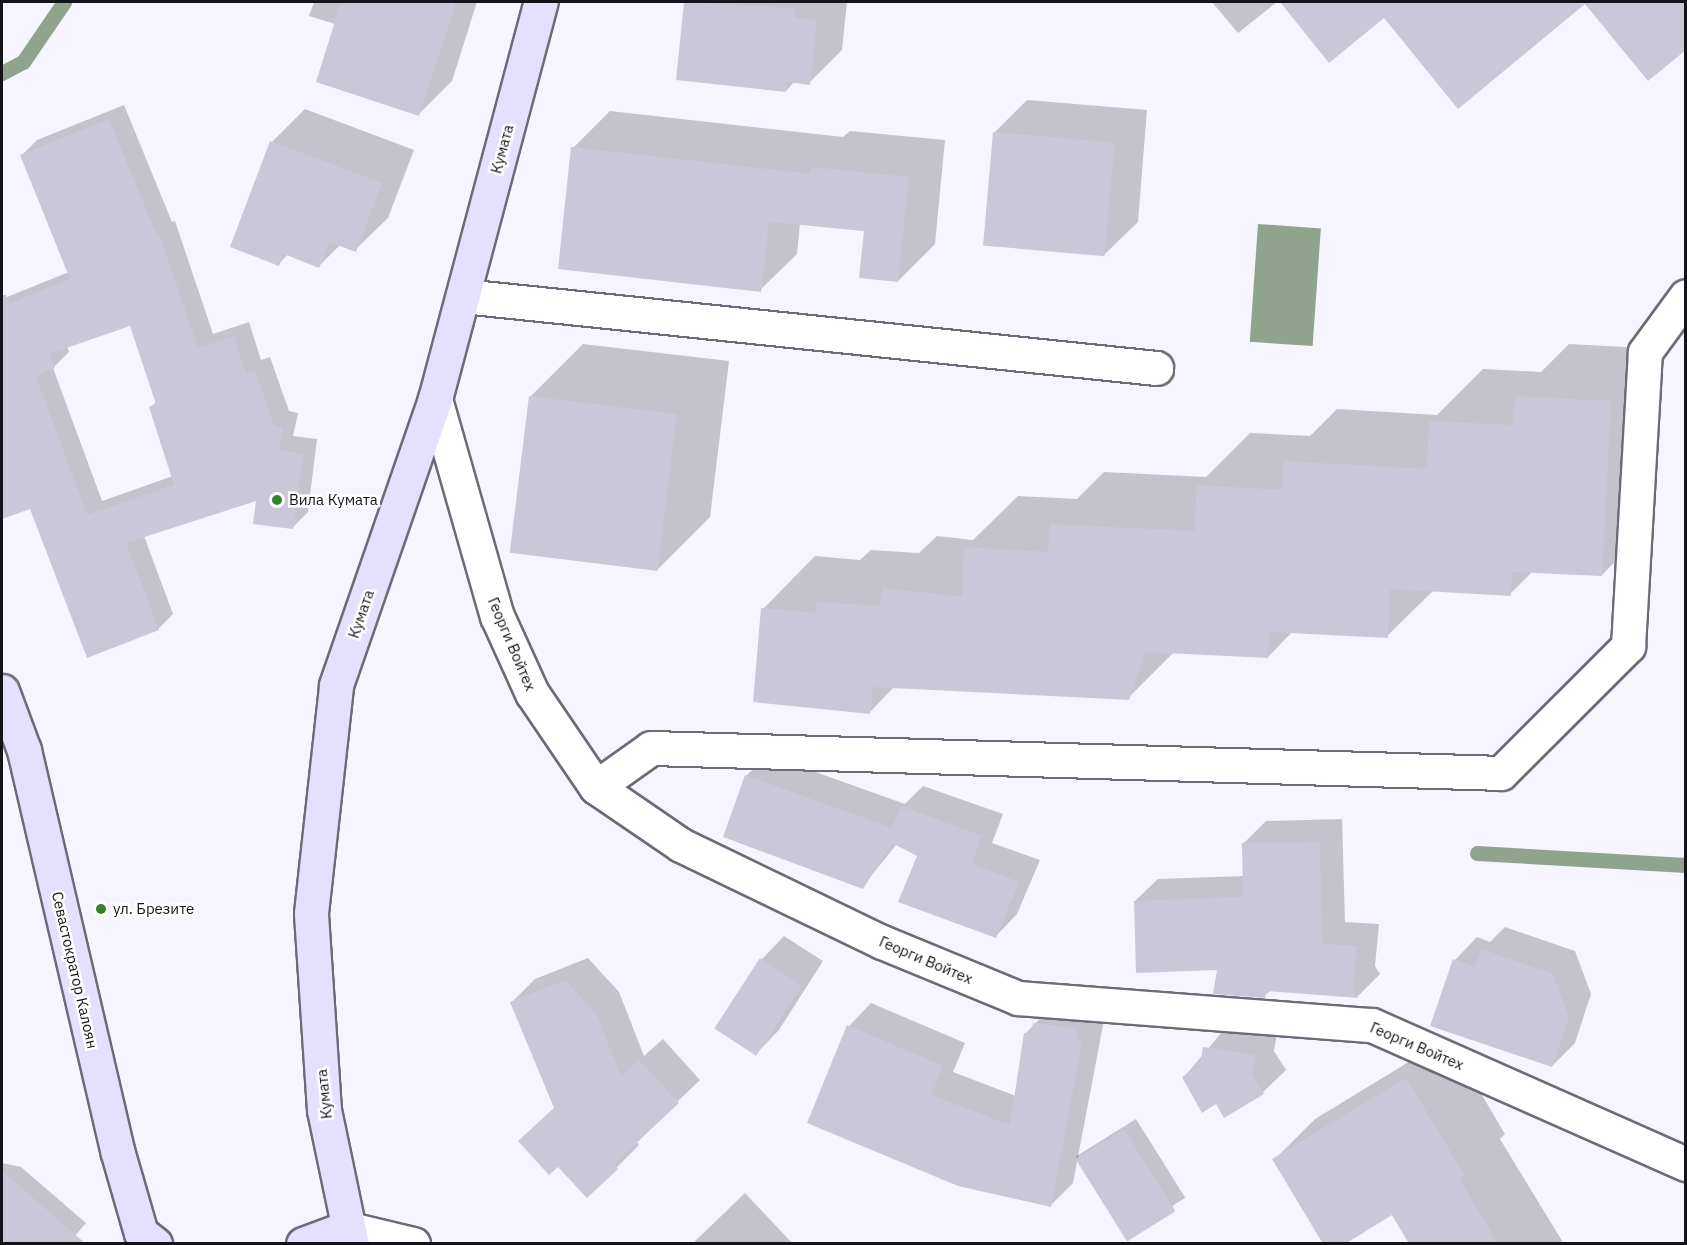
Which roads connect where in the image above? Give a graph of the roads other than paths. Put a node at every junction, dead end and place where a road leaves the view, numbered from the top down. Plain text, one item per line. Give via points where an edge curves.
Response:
1 (541, 2) edge
2 (463, 296) junction
3 (1686, 296) edge
4 (1156, 368) dead end
5 (435, 399) junction
6 (2, 691) edge
7 (596, 787) junction
8 (1686, 1164) edge
9 (349, 1236) edge
10 (155, 1244) edge
11 (303, 1244) edge
12 (413, 1244) edge

1 - 2 main road, Кумата
2 - 4 street
2 - 5 main road, Кумата
3 - 7 street via 1645,352 1628,646 1501,773 651,748
5 - 7 street, Георги Войтех via 497,616 532,693
5 - 9 main road, Кумата via 336,685 312,901 324,1110
6 - 10 main road, Севастократор Калоян via 24,750 117,1150 141,1233
7 - 8 street, Георги Войтех via 681,845 882,942 1018,998 1372,1025
9 - 11 main road
9 - 12 street

